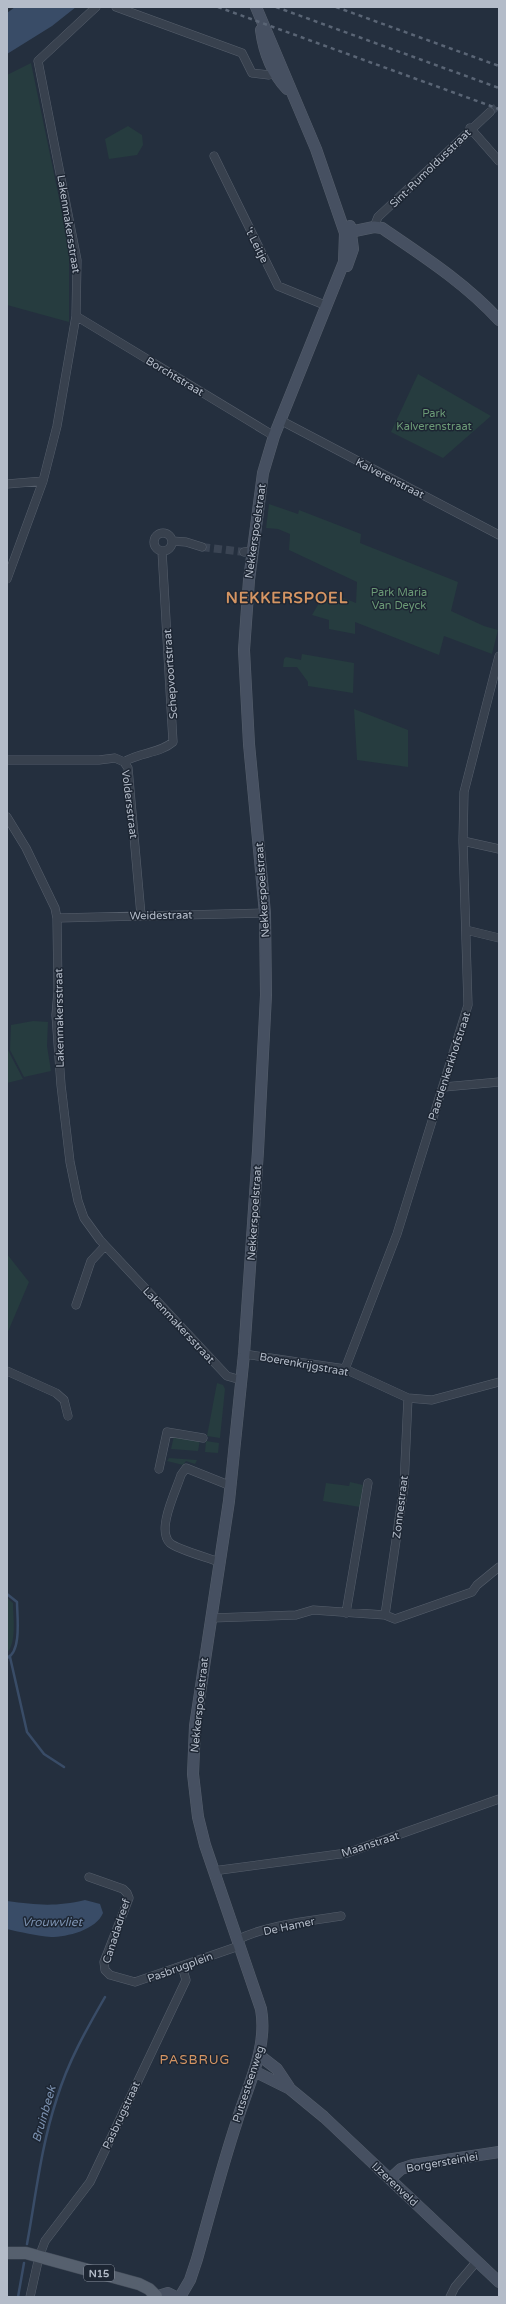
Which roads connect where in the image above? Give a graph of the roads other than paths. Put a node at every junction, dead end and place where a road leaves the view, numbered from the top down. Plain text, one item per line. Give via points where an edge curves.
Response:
1 (96, 7) edge
2 (116, 7) edge
3 (258, 11) edge
4 (278, 71) junction
5 (490, 112) tunnel mouth
6 (470, 128) junction
7 (214, 156) dead end
8 (499, 161) edge
9 (374, 227) junction
10 (349, 233) junction
11 (327, 306) junction
12 (76, 316) junction
13 (499, 320) edge
14 (280, 420) junction
15 (274, 436) junction
16 (43, 480) junction
17 (7, 484) edge
18 (499, 535) edge
19 (172, 541) junction
20 (202, 547) tunnel mouth
21 (162, 551) junction
22 (7, 579) edge
23 (499, 656) edge
24 (7, 760) edge
25 (124, 762) junction
26 (7, 817) edge
27 (463, 841) junction
28 (499, 849) edge
29 (265, 913) junction
30 (141, 915) junction
31 (56, 918) junction
32 (466, 930) junction
33 (499, 938) edge
34 (499, 1082) edge
35 (444, 1087) junction
36 (105, 1246) junction
37 (76, 1305) dead end
38 (244, 1354) junction
39 (345, 1369) junction
40 (7, 1371) edge
41 (241, 1380) junction
42 (499, 1382) edge
43 (408, 1398) junction
44 (68, 1416) dead end
45 (203, 1438) dead end
46 (159, 1469) dead end
47 (368, 1483) dead end
48 (231, 1486) junction
49 (219, 1562) junction
50 (499, 1567) edge
51 (346, 1613) junction
52 (385, 1615) junction
53 (211, 1618) junction
54 (499, 1799) edge
55 (213, 1871) junction
56 (89, 1877) dead end
57 (341, 1916) dead end
58 (238, 1943) junction
59 (182, 1966) junction
60 (120, 1978) joint
61 (259, 2055) junction
62 (254, 2070) junction
63 (290, 2089) junction
64 (499, 2152) edge
65 (390, 2179) junction
66 (7, 2253) edge
67 (39, 2257) junction
68 (477, 2261) junction
69 (499, 2282) edge
70 (30, 2297) edge
71 (156, 2297) edge
72 (176, 2297) edge
73 (180, 2297) edge
74 (450, 2297) edge

1 - 12 street, Lakenmakersstraat via 38,61 77,260
2 - 4 street via 242,53 252,73 269,75
3 - 4 main road, Nekkerspoelstraat
4 - 10 main road, Nekkerspoelstraat via 292,94
5 - 6 street, Sint-Rumoldusstraat
6 - 8 street
6 - 9 street, Sint-Rumoldusstraat via 378,217
7 - 11 street, 't Leitje via 278,286
9 - 10 main road
9 - 13 main road via 382,228 428,259 472,293
10 - 11 main road, Nekkerspoelstraat via 344,262
11 - 14 main road, Nekkerspoelstraat
12 - 15 street, Borchtstraat
12 - 16 street, Lakenmakersstraat via 57,426
14 - 15 main road, Nekkerspoelstraat
14 - 18 street, Kalverenstraat
15 - 29 main road, Nekkerspoelstraat via 248,551 244,650 249,744
16 - 17 street
16 - 22 street, Lakenmakersstraat
19 - 20 street, Schepvoortstraat
19 - 21 street via 170,548
19 - 21 street, Schepvoortstraat via 168,533 156,535 153,540 154,546
21 - 25 street, Schepvoortstraat via 173,742 165,749 133,756
23 - 27 street, Paardenkerkhofstraat via 464,792
24 - 25 street, Voldersstraat via 115,758
25 - 30 street, Voldersstraat via 128,768
26 - 31 street, Lakenmakersstraat via 26,848 55,908
27 - 28 street
27 - 32 street, Paardenkerkhofstraat
29 - 30 street, Weidestraat
29 - 38 main road, Nekkerspoelstraat via 266,995
30 - 31 street, Weidestraat
31 - 36 street, Lakenmakersstraat via 57,1023 70,1162 84,1218
32 - 33 street
32 - 35 street, Paardenkerkhofstraat via 468,1005
34 - 35 street
35 - 39 street, Paardenkerkhofstraat via 396,1234
36 - 37 street via 91,1261
36 - 41 street, Lakenmakersstraat via 227,1376
38 - 39 street, Boerenkrijgstraat
38 - 41 main road, Nekkerspoelstraat
39 - 43 street, Boerenkrijgstraat
40 - 44 street via 56,1393 64,1400
41 - 48 main road, Nekkerspoelstraat
42 - 43 street, Boerenkrijgstraat via 432,1400
43 - 52 street, Zonnestraat via 404,1486
45 - 46 street via 167,1432
47 - 51 street
48 - 49 main road, Nekkerspoelstraat
48 - 49 street via 186,1468 181,1475 164,1525 164,1535 170,1543
49 - 53 main road, Nekkerspoelstraat
50 - 52 street via 472,1592 395,1619
51 - 52 street
51 - 53 street via 313,1610 296,1615
53 - 55 main road, Nekkerspoelstraat via 195,1726 193,1774 198,1817
54 - 55 street, Maanstraat via 347,1853
55 - 58 main road, Putsesteenweg
56 - 60 street, Canadadreef via 127,1893 129,1898 104,1962 105,1970
57 - 58 street, De Hamer via 246,1935
58 - 59 street, Pasbrugplein
58 - 61 main road, Putsesteenweg via 261,2009 263,2031
59 - 60 street, Pasbrugplein via 135,1982
59 - 67 street, Pasbrugstraat via 186,1980 90,2182 45,2241
61 - 62 main road, Putsesteenweg
61 - 63 main road, IJzerenveld via 278,2069
62 - 63 main road, IJzerenveld
62 - 73 main road, Putsesteenweg via 190,2280
63 - 65 main road, IJzerenveld
64 - 65 main road, Borgersteinlei via 413,2165 401,2169
65 - 68 main road, IJzerenveld
66 - 67 main road, N15 via 26,2253
67 - 70 street, Pasbrugstraat
67 - 71 main road, N15 via 139,2284 149,2289
68 - 69 main road, IJzerenveld
68 - 74 street
71 - 72 main road, N15 via 168,2293

